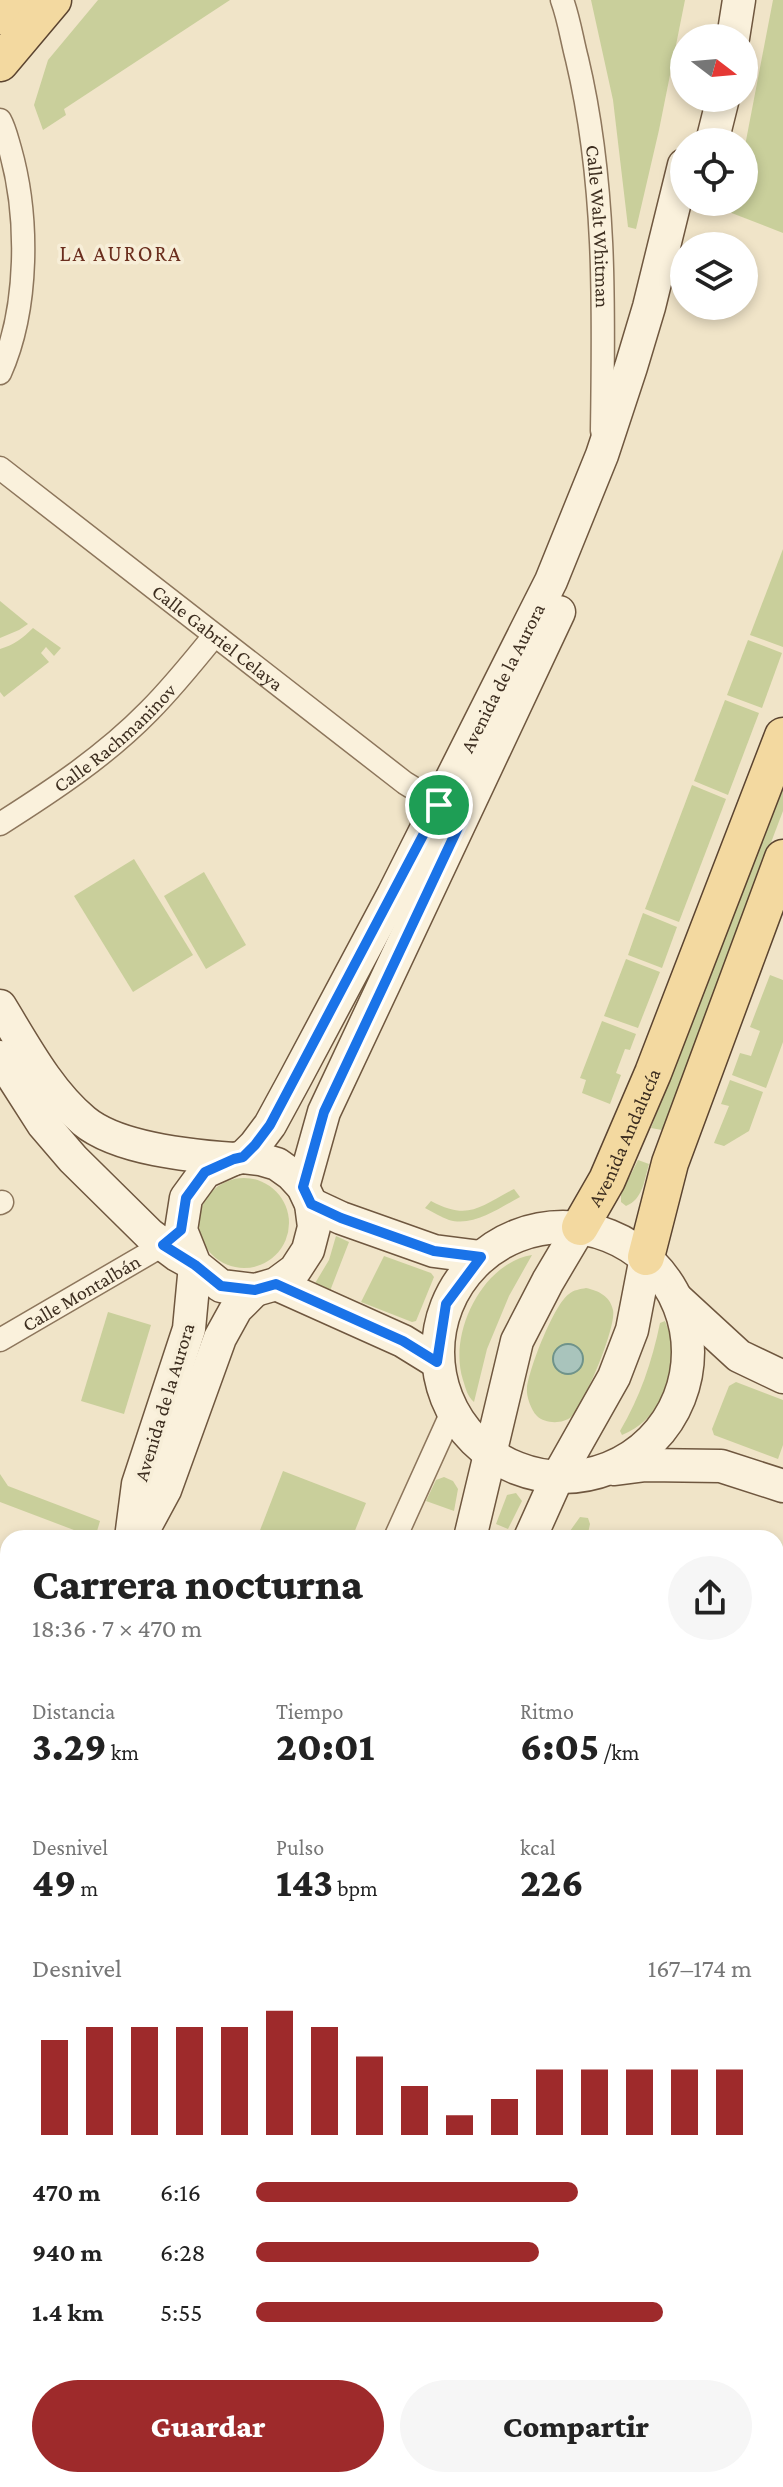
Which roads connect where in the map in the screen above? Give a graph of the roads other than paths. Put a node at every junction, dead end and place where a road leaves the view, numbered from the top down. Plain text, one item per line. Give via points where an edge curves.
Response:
1 (13, 0) edge
2 (53, 0) edge
3 (562, 0) edge
4 (717, 0) edge
5 (739, 0) edge
6 (0, 16) edge
7 (713, 24) edge
8 (735, 24) edge
9 (0, 63) edge
10 (0, 120) edge
11 (671, 216) edge
12 (670, 302) edge
13 (0, 373) edge
14 (602, 455) junction
15 (0, 468) edge
16 (214, 636) junction
17 (783, 736) edge
18 (451, 811) junction
19 (0, 824) edge
20 (783, 858) edge
21 (0, 1006) edge
22 (4, 1071) edge
23 (238, 1158) junction
24 (307, 1195) junction
25 (580, 1227) junction
26 (172, 1237) junction
27 (481, 1257) junction
28 (646, 1257) junction
29 (195, 1265) junction
30 (265, 1287) junction
31 (677, 1299) junction
32 (0, 1340) edge
33 (437, 1362) junction
34 (783, 1377) edge
35 (452, 1412) junction
36 (489, 1454) junction
37 (604, 1471) junction
38 (557, 1478) junction
39 (783, 1486) edge
40 (132, 1530) edge
41 (143, 1530) edge
42 (399, 1530) edge
43 (472, 1530) edge
44 (534, 1530) edge

1 - 6 main road
2 - 9 main road
3 - 14 street, Calle Walt Whitman via 587,100 599,183
4 - 7 main road
5 - 8 main road
10 - 13 street via 16,169 22,221 16,320
11 - 14 main road, Avenida de la Aurora
12 - 18 main road, Avenida de la Aurora via 650,374 565,599
14 - 18 main road, Avenida de la Aurora
15 - 16 street, Calle Gabriel Celaya
16 - 18 street, Calle Gabriel Celaya via 405,783
16 - 19 street, Calle Rachmaninov via 122,737
17 - 25 main road, Avenida Andalucía via 653,1073 607,1180
18 - 23 main road, Avenida de la Aurora via 270,1125
18 - 24 main road, Avenida de la Aurora via 324,1112
20 - 28 main road via 670,1163
21 - 23 main road via 61,1099 87,1123 144,1147
22 - 26 main road via 73,1159
23 - 24 main road via 277,1164
23 - 26 main road via 205,1172 186,1198
24 - 27 main road via 341,1218 434,1251
24 - 30 main road via 314,1227 308,1250 295,1270
25 - 27 main road via 527,1231
25 - 28 main road via 615,1237
25 - 36 main road, Avenida Andalucía via 517,1341
26 - 29 main road
26 - 32 street, Calle Montalbán
27 - 33 main road via 446,1304
28 - 31 main road
28 - 38 main road via 632,1330 614,1377
29 - 30 main road via 221,1286
29 - 40 main road, Avenida de la Aurora via 189,1329 138,1484
30 - 33 main road via 403,1341
30 - 41 main road, Avenida de la Aurora via 236,1309 220,1338 165,1490
31 - 34 main road via 739,1356
31 - 37 main road via 687,1332 687,1367 678,1401 660,1431 635,1455
33 - 35 main road
35 - 36 main road
35 - 42 street
36 - 38 main road via 521,1471
36 - 43 main road, Avenida Andalucía
37 - 38 main road
37 - 39 main road via 646,1465 721,1466
38 - 44 main road

